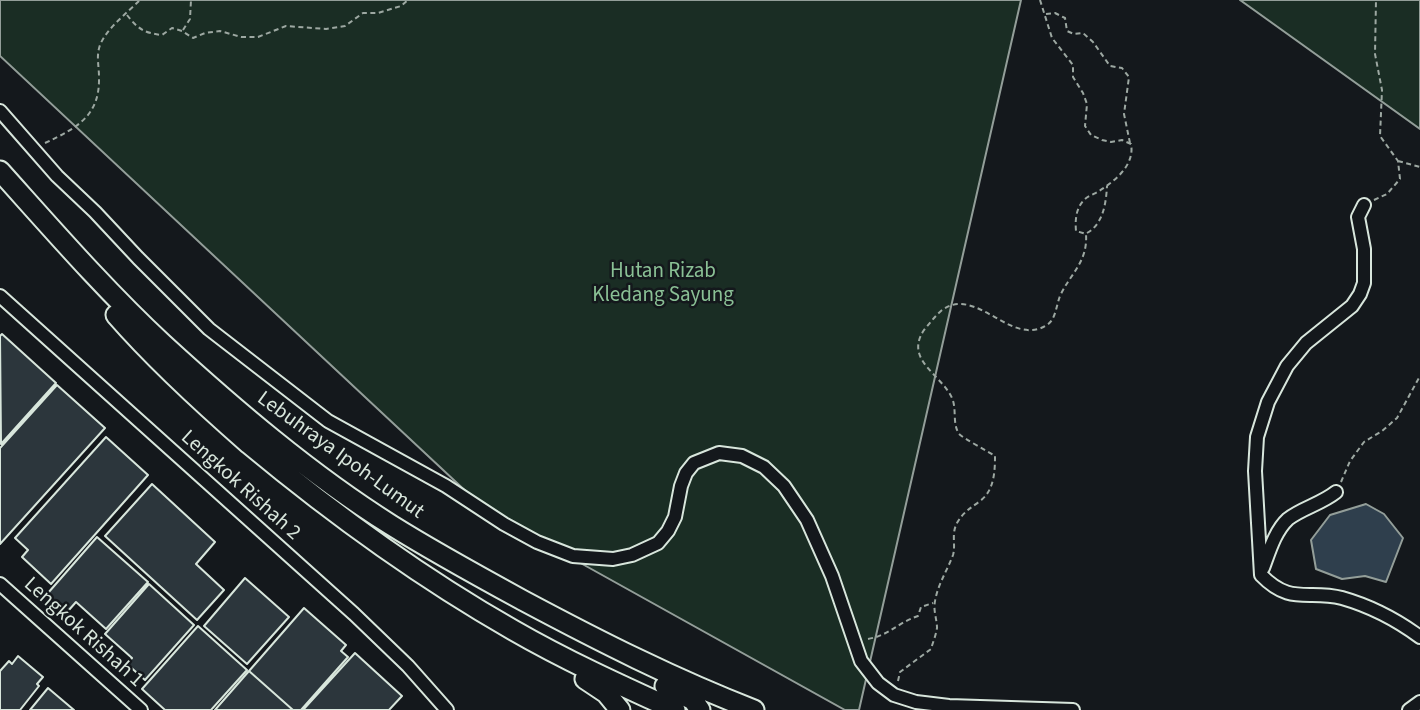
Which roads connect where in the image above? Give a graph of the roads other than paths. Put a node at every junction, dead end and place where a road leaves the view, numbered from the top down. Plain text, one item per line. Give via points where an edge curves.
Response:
1 (0, 111) edge
2 (0, 171) edge
3 (0, 182) edge
4 (1364, 205) road end
5 (0, 296) edge
6 (1336, 492) road end
7 (390, 524) junction
8 (1261, 575) junction
9 (0, 584) edge
10 (513, 630) junction
11 (1420, 637) edge
12 (1420, 702) edge
13 (141, 710) edge
14 (447, 710) edge
15 (620, 710) edge
16 (675, 710) edge
17 (700, 710) edge
18 (754, 710) edge
19 (1073, 710) edge
20 (1409, 710) edge

1 - 19 street via 184,306 243,357 328,421 504,524 573,556 613,559 646,551 668,531 681,486 694,463 719,453 742,456 764,467 784,486 807,520 861,661 877,683 916,702
2 - 7 highway, Lebuhraya Ipoh-Lumut via 163,344 283,446
3 - 10 highway, Lebuhraya Ipoh-Lumut via 135,337 210,410 376,542
4 - 8 street via 1358,218 1364,248 1360,294 1287,366 1257,437
5 - 14 street, Lengkok Rishah 2 via 363,622
6 - 8 street via 1288,519
7 - 17 highway via 484,591 685,695
7 - 18 highway, Lebuhraya Ipoh-Lumut via 606,645
8 - 11 street via 1285,593 1340,598 1397,620
9 - 13 street, Lengkok Rishah 1
10 - 15 highway via 606,694
10 - 16 highway, Lebuhraya Ipoh-Lumut
12 - 20 street

